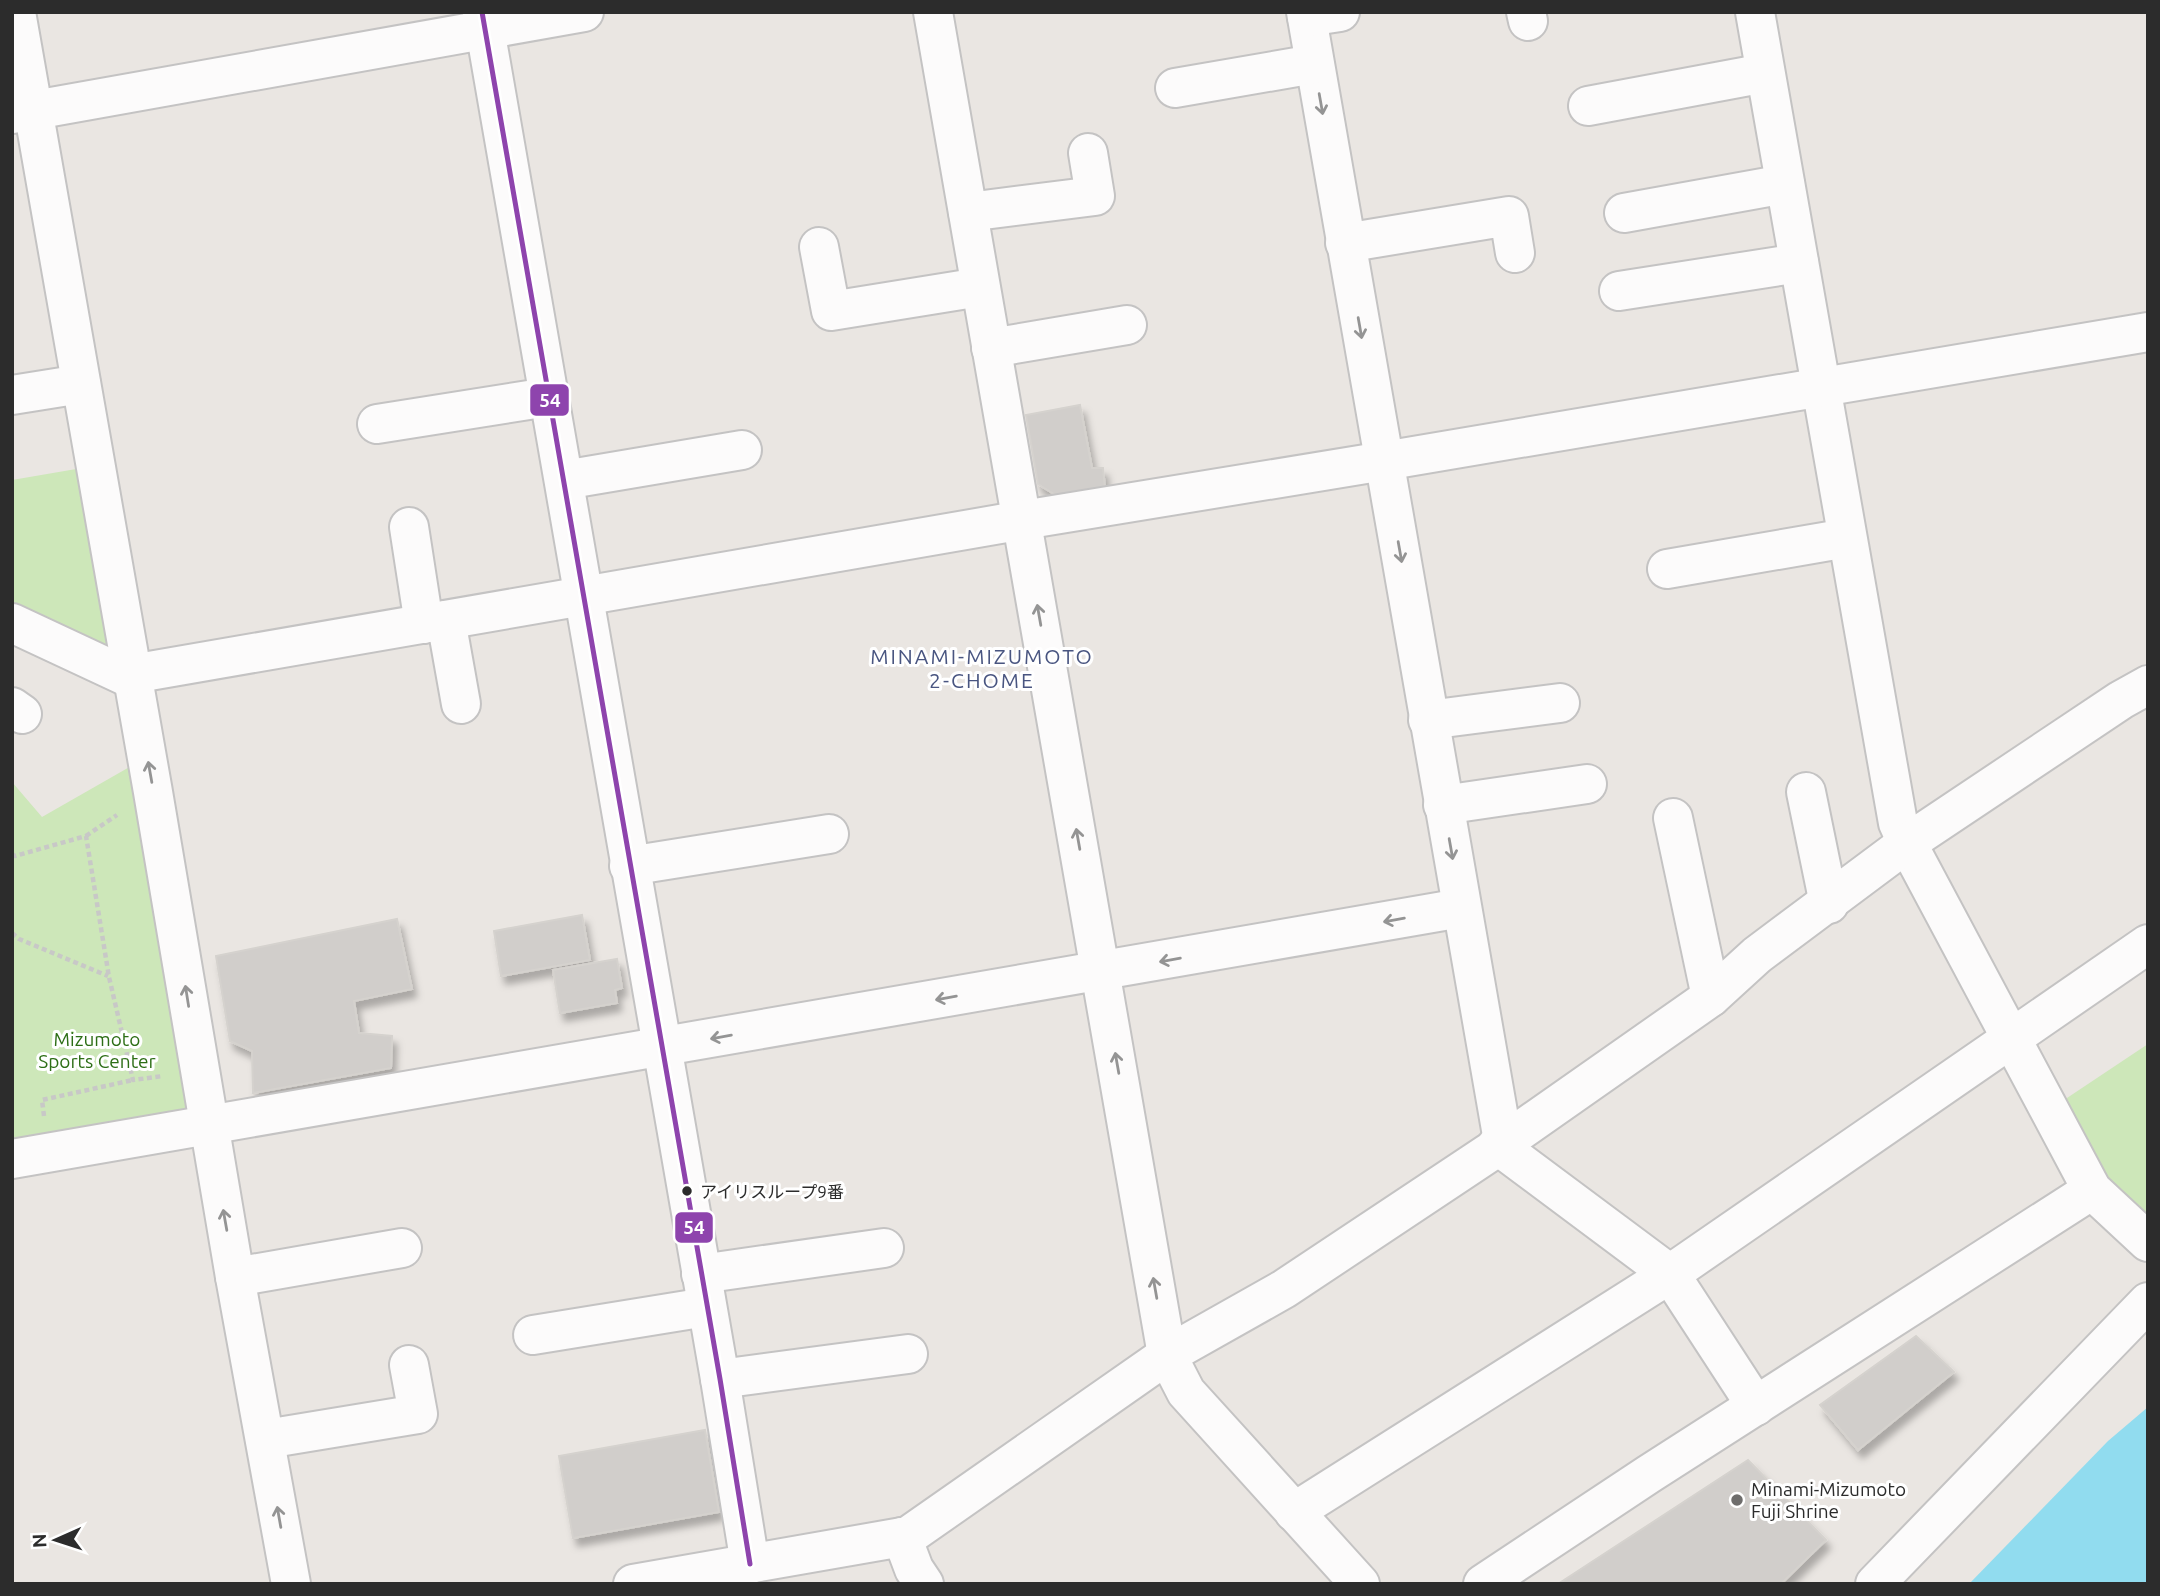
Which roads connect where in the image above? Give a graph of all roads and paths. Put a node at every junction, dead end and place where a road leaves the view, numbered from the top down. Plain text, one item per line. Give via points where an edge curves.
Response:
1 (16, 12) edge
2 (584, 12) edge
3 (933, 12) edge
4 (1755, 12) edge
5 (1317, 14) edge
6 (483, 21) edge
7 (1314, 64) junction
8 (1765, 73) junction
9 (1175, 88) dead end
10 (1588, 106) dead end
11 (22, 113) edge
12 (1088, 153) dead end
13 (1785, 184) junction
14 (968, 212) junction
15 (1624, 213) dead end
16 (1345, 243) junction
17 (819, 247) dead end
18 (1515, 253) dead end
19 (1799, 263) junction
20 (980, 287) junction
21 (1619, 292) dead end
22 (1127, 325) dead end
23 (2148, 332) edge
24 (991, 348) junction
25 (80, 384) junction
26 (1822, 386) junction
27 (12, 395) edge
28 (548, 397) junction
29 (377, 425) dead end
30 (742, 450) dead end
31 (1384, 461) junction
32 (564, 480) junction
33 (1023, 520) junction
34 (409, 527) dead end
35 (1847, 538) junction
36 (1667, 569) dead end
37 (583, 597) junction
38 (435, 622) junction
39 (12, 623) edge
40 (133, 677) junction
41 (2148, 685) edge
42 (1560, 703) dead end
43 (461, 704) dead end
44 (1429, 720) junction
45 (1587, 783) dead end
46 (1806, 792) dead end
47 (1443, 805) junction
48 (1673, 818) dead end
49 (829, 834) dead end
50 (1907, 843) junction
51 (12, 854) edge
52 (629, 866) junction
53 (1829, 904) junction
54 (1461, 908) junction
55 (12, 933) edge
56 (2148, 944) edge
57 (1101, 972) junction
58 (108, 977) junction
59 (1711, 997) junction
60 (2011, 1040) junction
61 (660, 1047) junction
62 (199, 1070) junction
63 (133, 1080) junction
64 (208, 1125) junction
65 (1500, 1143) junction
66 (30, 1155) edge
67 (2092, 1190) junction
68 (2148, 1242) edge
69 (402, 1248) dead end
70 (884, 1248) dead end
71 (1670, 1274) junction
72 (235, 1277) junction
73 (703, 1290) junction
74 (2148, 1301) edge
75 (533, 1335) dead end
76 (908, 1354) dead end
77 (1167, 1355) junction
78 (410, 1365) dead end
79 (720, 1379) junction
80 (1756, 1406) junction
81 (266, 1439) junction
82 (1294, 1512) junction
83 (902, 1537) junction
84 (750, 1563) junction
85 (700, 1579) edge
86 (291, 1584) edge
87 (633, 1584) edge
88 (924, 1584) edge
89 (1360, 1584) edge
90 (1483, 1584) edge
91 (1875, 1584) edge

1 - 11 street
2 - 6 street
3 - 14 street
4 - 8 street
5 - 7 street
6 - 11 street
6 - 28 street
7 - 9 street
7 -> 16 street
8 - 10 street
8 - 13 street
11 - 25 street
12 - 14 street via 1095,195
13 - 15 street
13 - 19 street
14 - 20 street
16 - 18 street via 1509,216
16 -> 31 street
17 - 20 street via 831,311
19 - 21 street
19 - 26 street
20 - 24 street
22 - 24 street
23 - 26 street
24 - 33 street
25 - 27 street
25 - 40 street
26 - 31 street
26 - 35 street
28 - 29 street
28 - 32 street
30 - 32 street
31 - 33 street
31 -> 44 street
32 - 37 street
33 - 37 street
57 -> 33 street
34 - 38 street
35 - 36 street
35 - 50 street via 1898,823
37 - 38 street
37 - 52 street
38 - 40 street
38 - 43 street
39 - 40 street
62 -> 40 street
41 - 50 street
42 - 44 street
44 - 47 street
45 - 47 street
46 - 53 street
47 -> 54 street
48 - 59 street
49 - 52 street
50 - 53 street
50 - 60 street
51 - 58 path via 86,835
52 - 61 street
53 - 59 street via 1756,955
54 -> 57 street
54 - 65 street
55 - 58 path
56 - 60 street
57 -> 61 street
77 -> 57 street
58 - 63 path
59 - 65 street
60 - 67 street
60 - 71 street
61 - 64 street
61 - 73 street
62 - 63 path
62 - 64 street
63 - 66 path via 41,1100
64 - 66 street
72 -> 64 street
65 - 71 street
65 - 77 street via 1284,1289
67 - 68 street
67 - 80 street
69 - 72 street
70 - 73 street
71 - 80 street
71 - 82 street
72 - 81 street
73 - 75 street
73 - 79 street
74 - 91 street
76 - 79 street
77 - 82 street via 1186,1392
77 - 83 street
78 - 81 street via 418,1414
79 - 84 street
80 - 90 street
86 -> 81 street
82 - 89 street
83 - 84 street
83 - 88 street
84 - 85 street
85 - 87 street

